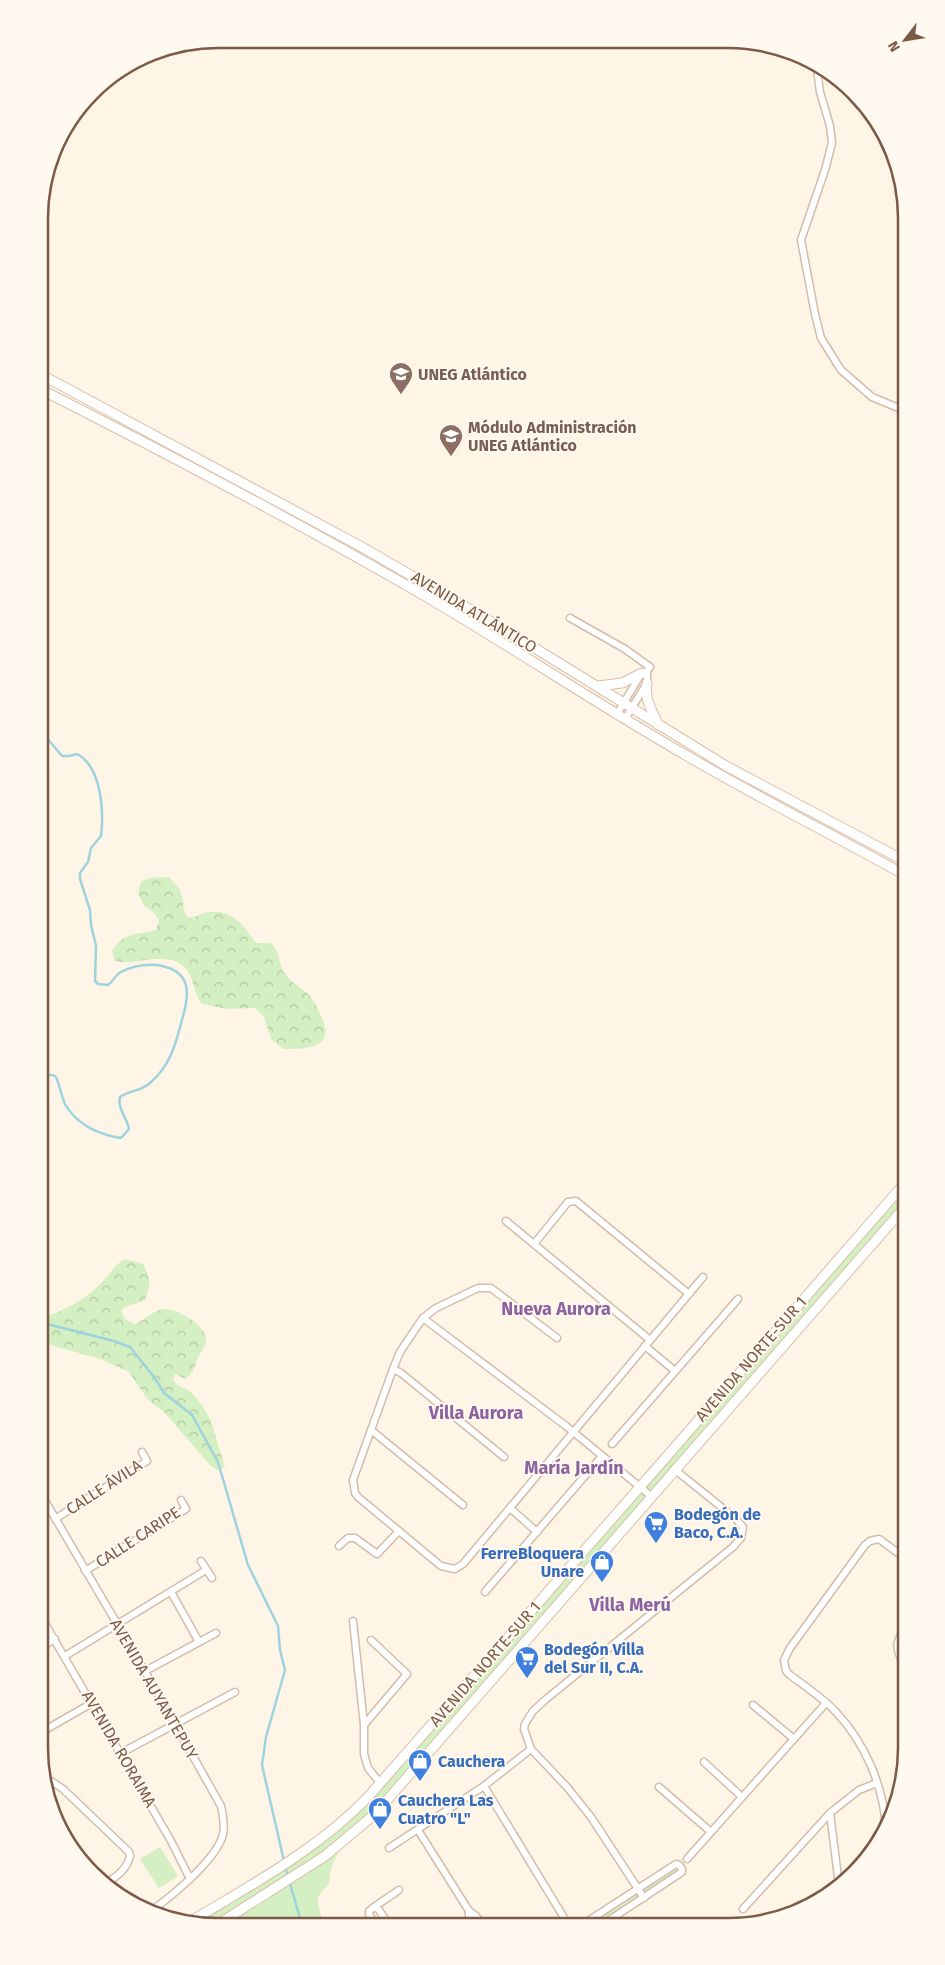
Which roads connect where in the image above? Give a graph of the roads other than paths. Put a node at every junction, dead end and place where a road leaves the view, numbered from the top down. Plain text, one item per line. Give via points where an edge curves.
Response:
1 (818, 73) edge
2 (48, 378) edge
3 (48, 393) edge
4 (898, 408) edge
5 (570, 618) dead end
6 (644, 672) junction
7 (647, 683) junction
8 (598, 686) junction
9 (628, 706) junction
10 (621, 716) junction
11 (658, 725) junction
12 (898, 857) edge
13 (898, 871) edge
14 (897, 1192) edge
15 (897, 1216) edge
16 (506, 1221) dead end
17 (534, 1244) junction
18 (703, 1277) dead end
19 (689, 1294) junction
20 (738, 1299) dead end
21 (424, 1318) junction
22 (557, 1338) dead end
23 (650, 1340) junction
24 (645, 1346) junction
25 (393, 1369) junction
26 (675, 1371) junction
27 (371, 1430) junction
28 (574, 1432) junction
29 (612, 1444) dead end
30 (142, 1452) dead end
31 (602, 1456) junction
32 (504, 1457) dead end
33 (674, 1469) junction
34 (640, 1488) junction
35 (651, 1496) junction
36 (181, 1500) dead end
37 (462, 1505) dead end
38 (48, 1507) edge
39 (510, 1508) junction
40 (55, 1519) junction
41 (399, 1531) junction
42 (537, 1532) junction
43 (339, 1546) dead end
44 (897, 1552) edge
45 (201, 1561) dead end
46 (206, 1570) junction
47 (85, 1571) junction
48 (212, 1578) dead end
49 (171, 1592) junction
50 (485, 1592) dead end
51 (353, 1621) dead end
52 (117, 1625) junction
53 (48, 1628) edge
54 (216, 1633) dead end
55 (55, 1639) junction
56 (371, 1640) dead end
57 (199, 1642) junction
58 (48, 1643) edge
59 (65, 1656) junction
60 (145, 1671) junction
61 (235, 1692) dead end
62 (92, 1702) junction
63 (826, 1703) junction
64 (753, 1705) dead end
65 (175, 1724) junction
66 (364, 1725) junction
67 (48, 1728) edge
68 (794, 1739) junction
69 (531, 1749) junction
70 (121, 1753) junction
71 (704, 1762) dead end
72 (51, 1781) edge
73 (877, 1783) junction
74 (381, 1784) junction
75 (484, 1786) junction
76 (659, 1787) dead end
77 (742, 1797) junction
78 (830, 1813) junction
79 (884, 1816) edge
80 (418, 1830) junction
81 (711, 1832) junction
82 (389, 1848) dead end
83 (687, 1859) dead end
84 (838, 1877) edge
85 (190, 1879) junction
86 (111, 1880) edge
87 (638, 1888) junction
88 (399, 1890) dead end
89 (644, 1898) junction
90 (157, 1907) edge
91 (374, 1907) junction
92 (743, 1909) dead end
93 (470, 1911) junction
94 (199, 1916) edge
95 (228, 1918) edge
96 (372, 1918) edge
97 (384, 1918) edge
98 (469, 1918) edge
99 (477, 1918) edge
100 (564, 1918) edge
101 (593, 1918) edge
102 (613, 1918) edge

1 - 4 street via 832,143 801,240 814,314 821,338 841,370 872,397
2 - 8 main road, AVENIDA ATLÁNTICO via 432,586
3 - 10 main road, AVENIDA ATLÁNTICO via 346,551
5 - 6 street via 650,667
6 - 7 street
6 - 8 main road via 622,683
6 - 9 street
7 - 9 street
7 - 11 main road via 646,698
8 - 9 main road, AVENIDA ATLÁNTICO
9 - 10 street
9 - 11 main road, AVENIDA ATLÁNTICO
10 - 13 main road, AVENIDA ATLÁNTICO via 750,792
11 - 12 main road, AVENIDA ATLÁNTICO via 726,766
14 - 34 main road, AVENIDA NORTE-SUR 1
15 - 33 main road, AVENIDA NORTE-SUR 1
16 - 17 street
17 - 19 street via 568,1202 576,1201
17 - 23 street
18 - 19 street
19 - 23 street
20 - 26 street
21 - 22 street via 445,1303 486,1287
21 - 25 street via 406,1342
21 - 28 street
23 - 24 street
24 - 26 street
24 - 28 street
25 - 27 street
25 - 32 street
26 - 29 street
27 - 37 street
27 - 41 street via 353,1480 355,1493
28 - 31 street
28 - 39 street
30 - 40 street, CALLE ÁVILA via 147,1461
31 - 34 street
31 - 42 street
33 - 35 main road, AVENIDA NORTE-SUR 1
33 - 69 street via 735,1518 743,1527 741,1538 533,1711 524,1729
34 - 35 street
34 - 74 main road, AVENIDA NORTE-SUR 1
35 - 95 main road, AVENIDA NORTE-SUR 1 via 383,1805 350,1836 307,1868
36 - 47 street, CALLE CARIPE via 186,1509
38 - 40 street, AVENIDA AUYANTEPUY
39 - 41 street via 464,1564 455,1569 441,1566
39 - 42 street
40 - 47 street, AVENIDA AUYANTEPUY
41 - 43 street via 377,1554 355,1538 348,1538
42 - 50 street
44 - 63 street via 875,1539 860,1550 785,1655 786,1671
45 - 46 street
46 - 48 street
46 - 49 street
47 - 52 street, AVENIDA AUYANTEPUY
49 - 52 street
49 - 57 street
51 - 66 street
52 - 59 street
52 - 60 street, AVENIDA AUYANTEPUY
53 - 55 street, AVENIDA RORAIMA
54 - 57 street
55 - 58 street
55 - 59 street, AVENIDA RORAIMA
56 - 66 street via 407,1674
57 - 60 street
59 - 62 street, AVENIDA RORAIMA
60 - 65 street, AVENIDA AUYANTEPUY
61 - 65 street
62 - 67 street
62 - 70 street, AVENIDA RORAIMA
63 - 68 street
63 - 73 street via 852,1732
64 - 68 street
65 - 70 street
65 - 85 street, AVENIDA AUYANTEPUY via 216,1796 223,1817 223,1836
66 - 74 street via 366,1763
68 - 77 street
69 - 75 street
69 - 87 street via 582,1806
70 - 85 street, AVENIDA RORAIMA
71 - 77 street
72 - 86 street via 130,1856
73 - 78 street via 859,1790
73 - 79 street
74 - 94 main road, AVENIDA NORTE-SUR 1 via 338,1826 299,1855
75 - 80 street
75 - 100 street
76 - 81 street
77 - 81 street
78 - 84 street
78 - 92 street
80 - 82 street
80 - 93 street
81 - 83 street
85 - 90 street, AVENIDA AUYANTEPUY
87 - 89 street
87 - 89 street via 676,1864 682,1869
87 - 101 street
88 - 91 street
89 - 102 street
91 - 96 street via 369,1911
91 - 97 street
93 - 98 street
93 - 99 street

